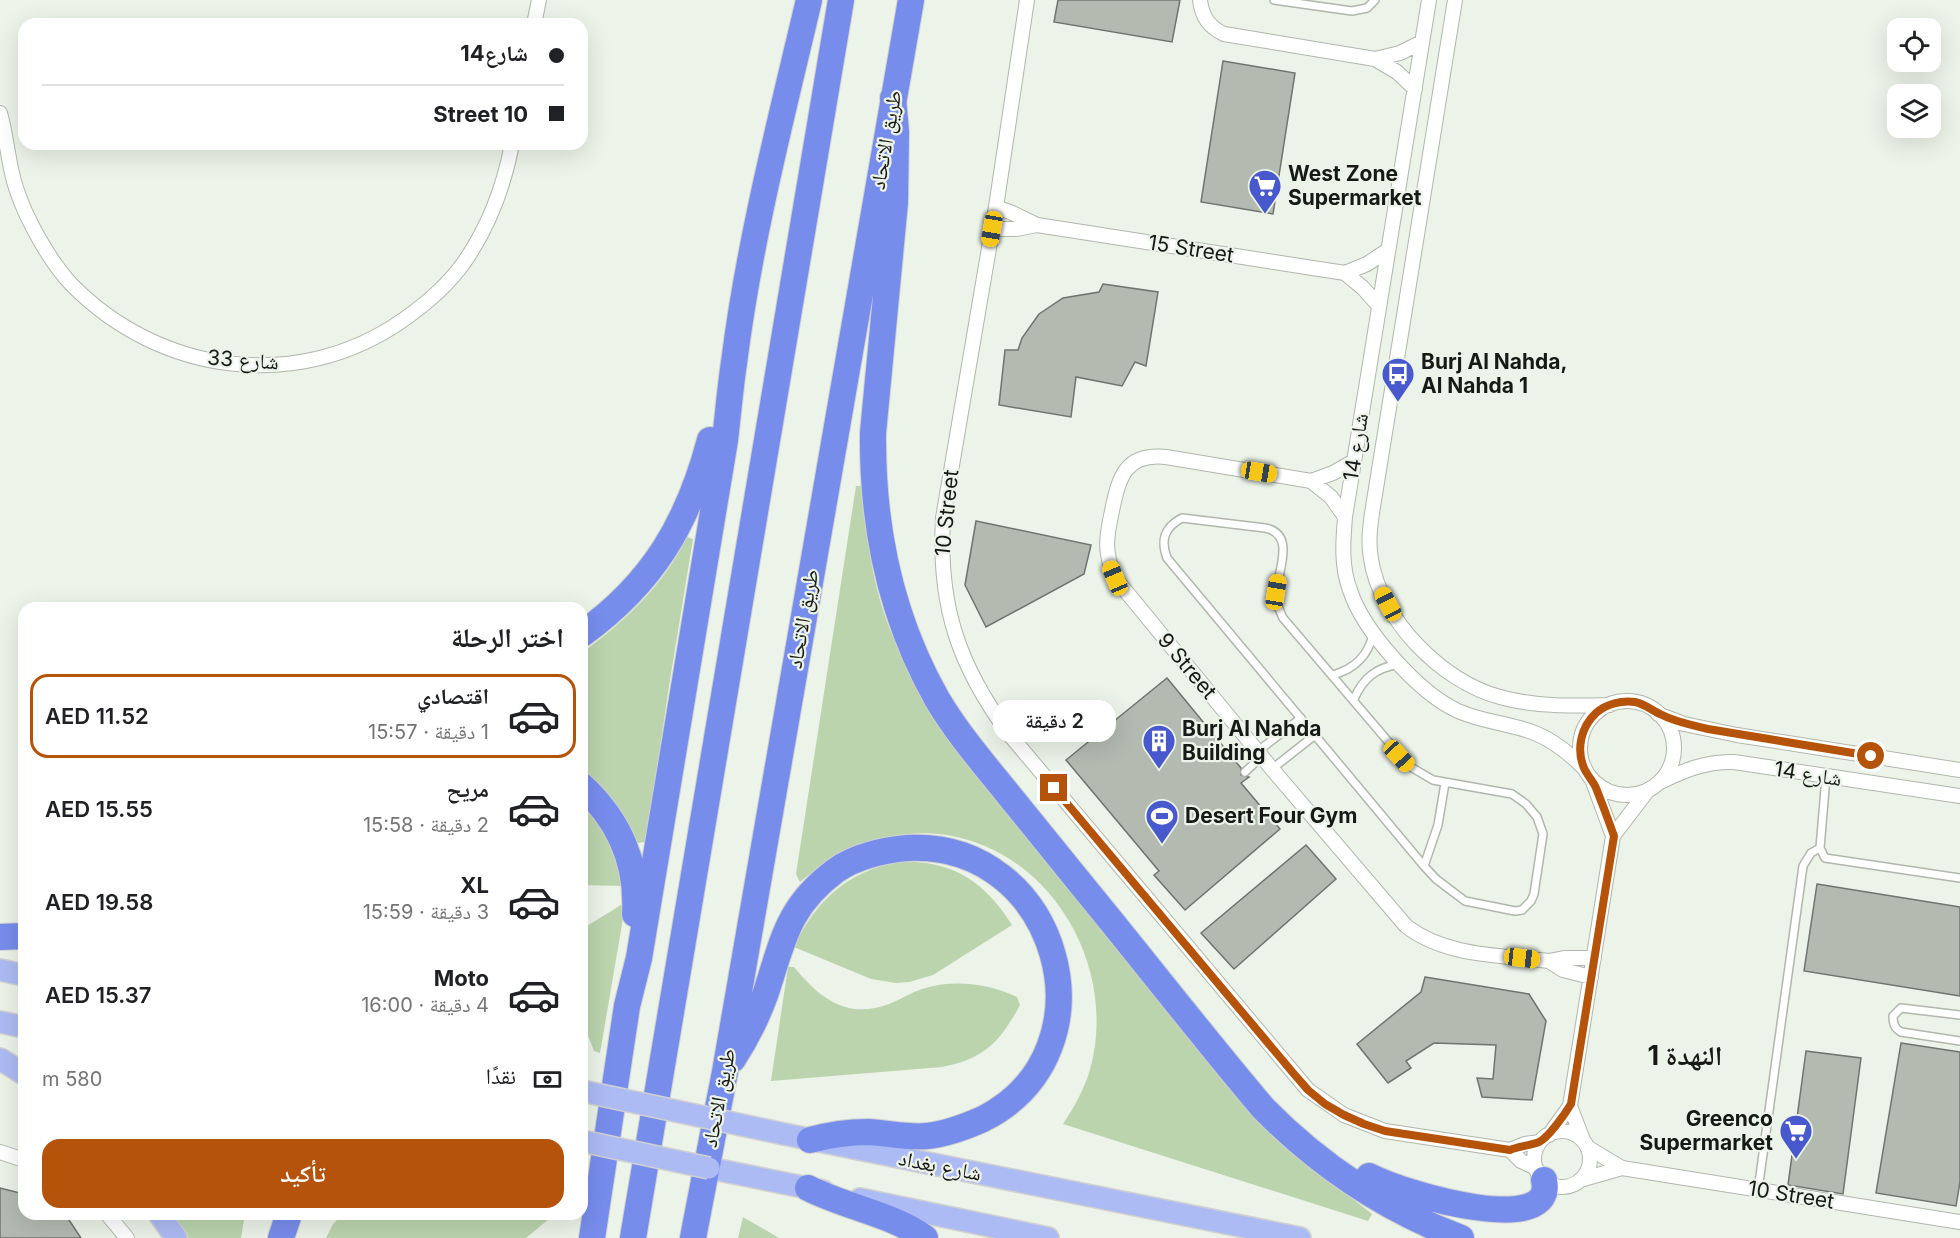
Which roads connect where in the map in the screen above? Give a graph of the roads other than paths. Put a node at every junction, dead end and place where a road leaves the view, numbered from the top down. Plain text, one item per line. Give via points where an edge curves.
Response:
1 (539, 0) edge
2 (809, 0) edge
3 (841, 0) edge
4 (911, 0) edge
5 (1027, 0) edge
6 (1274, 0) edge
7 (1375, 0) edge
8 (1429, 0) edge
9 (1455, 0) edge
10 (1200, 1) edge
11 (535, 18) edge
12 (1422, 42) junction
13 (1375, 59) junction
14 (1414, 89) junction
15 (893, 98) junction
16 (0, 112) edge
17 (510, 150) edge
18 (996, 207) junction
19 (1037, 225) junction
20 (992, 229) junction
21 (1388, 250) junction
22 (1344, 273) junction
23 (1379, 306) junction
24 (734, 362) junction
25 (1354, 461) junction
26 (1311, 481) junction
27 (1346, 517) junction
28 (588, 629) edge
29 (1373, 632) junction
30 (1400, 664) junction
31 (1333, 675) junction
32 (1354, 699) junction
33 (1610, 705) junction
34 (1658, 714) junction
35 (1300, 718) junction
36 (1315, 735) junction
37 (1257, 757) junction
38 (1272, 769) junction
39 (1243, 770) dead end
40 (1960, 770) edge
41 (1588, 775) junction
42 (1826, 777) junction
43 (1445, 783) junction
44 (1653, 786) junction
45 (588, 792) edge
46 (1960, 796) edge
47 (1614, 836) junction
48 (1820, 848) junction
49 (1424, 866) junction
50 (1960, 878) edge
51 (18, 936) edge
52 (0, 937) edge
53 (1594, 958) junction
54 (1549, 961) junction
55 (0, 970) edge
56 (18, 974) edge
57 (1591, 977) junction
58 (627, 1006) junction
59 (1960, 1015) edge
60 (0, 1022) edge
61 (18, 1026) edge
62 (1960, 1041) edge
63 (0, 1059) edge
64 (1224, 1059) junction
65 (18, 1070) edge
66 (725, 1072) junction
67 (588, 1092) edge
68 (1570, 1106) junction
69 (1544, 1138) junction
70 (810, 1140) junction
71 (588, 1142) edge
72 (1585, 1144) junction
73 (1510, 1150) junction
74 (0, 1152) edge
75 (18, 1158) edge
76 (1622, 1168) junction
77 (1540, 1174) junction
78 (1580, 1180) junction
79 (808, 1188) junction
80 (1758, 1190) junction
81 (698, 1205) junction
82 (112, 1220) edge
83 (163, 1220) edge
84 (287, 1220) edge
85 (1960, 1222) edge
86 (592, 1237) edge
87 (127, 1238) edge
88 (176, 1238) edge
89 (281, 1238) edge
90 (633, 1238) edge
91 (693, 1238) edge
92 (702, 1238) edge
93 (925, 1238) edge
94 (1048, 1238) edge
95 (1300, 1238) edge
96 (1461, 1238) edge

1 - 11 street
2 - 24 highway via 771,163
3 - 90 highway
4 - 15 highway, طريق الاتحاد
5 - 18 street, 10 Street
6 - 7 lane via 1352,10 1367,8
8 - 12 street, شارع 14
9 - 33 street, شارع 14 via 1372,513 1371,560 1380,590 1406,631 1432,660 1465,684 1521,701
10 - 13 street via 1207,22 1224,34
12 - 13 street
12 - 14 street, شارع 14
13 - 14 street via 1397,72
14 - 21 street, شارع 14
15 - 64 highway via 897,167 873,466 878,533 893,598 920,668 958,731
15 - 66 highway, طريق الاتحاد
16 - 17 street, شارع 33 via 16,188 38,239 71,284 114,321 163,348 217,363 273,366 329,357 381,336 427,303 465,262 492,214
18 - 19 street
18 - 20 street, 10 Street
19 - 20 street
19 - 22 street, 15 Street
20 - 73 street, 10 Street via 942,542 944,588 954,633 982,696 1009,734 1308,1090 1344,1115 1385,1131
21 - 22 street
21 - 23 street, شارع 14
22 - 23 street
23 - 25 street, شارع 14
24 - 28 highway via 700,476 672,538 629,594
24 - 58 highway via 653,875
25 - 26 street
25 - 27 street, شارع 14
26 - 27 street via 1331,496
26 - 37 street, 9 Street via 1166,457 1143,458 1124,471 1118,482 1106,537 1109,565 1123,590
27 - 29 street, شارع 14 via 1344,566 1350,591
29 - 30 street, شارع 14
29 - 31 lane via 1359,662
30 - 32 lane via 1369,676
30 - 41 street, شارع 14 via 1437,699 1456,710 1555,742
31 - 32 lane
31 - 35 lane via 1279,610 1276,592 1283,549 1279,534 1265,528 1182,518 1170,524 1163,546 1167,558
32 - 43 lane via 1409,766
33 - 34 street via 1635,702
33 - 41 street via 1598,711 1583,731 1581,757
34 - 40 street via 1727,733
34 - 44 street via 1670,729 1674,748 1670,767
35 - 36 lane
35 - 37 lane
36 - 38 lane
36 - 49 lane
37 - 38 street, 9 Street
37 - 39 lane
38 - 54 street, 9 Street via 1396,915 1418,935 1445,947
41 - 44 street via 1612,793 1636,794
41 - 47 street
42 - 44 street, شارع 14 via 1719,761 1692,768
42 - 46 street, شارع 14
42 - 48 lane
43 - 49 lane
43 - 49 lane via 1512,794 1537,817 1543,834 1534,894 1522,910 1483,906 1449,891
44 - 47 street
45 - 58 highway via 614,824 632,867 636,898
47 - 53 street
48 - 50 lane via 1822,856 1828,859
48 - 80 lane via 1810,853 1803,866
51 - 52 highway
53 - 54 street
53 - 57 street
54 - 57 street via 1563,970
55 - 56 main road
57 - 68 street
58 - 86 highway
59 - 62 lane via 1901,1008 1893,1022 1901,1032
60 - 61 main road
63 - 65 main road
64 - 77 highway via 1306,1132 1369,1176 1466,1221 1500,1231 1516,1231 1532,1224 1543,1212 1546,1197
64 - 96 highway via 1263,1108 1332,1170 1408,1216
66 - 70 highway via 757,1015 784,933 806,898 837,870 856,860 897,849 940,849 976,860 1007,880 1043,927 1057,970 1059,992 1054,1031 1032,1077 1003,1106 947,1132 906,1136 848,1133
66 - 81 highway, طريق الاتحاد
67 - 70 main road, شارع بغداد, bridge
68 - 69 street
68 - 72 street
69 - 72 street via 1567,1132
69 - 73 street
69 - 77 street via 1534,1155
70 - 95 main road, شارع بغداد
71 - 79 main road, bridge
72 - 76 street
72 - 78 street via 1590,1161
73 - 77 street
74 - 75 street
76 - 78 street
76 - 80 street, 10 Street
77 - 78 street via 1558,1187
79 - 93 highway via 900,1223
79 - 94 main road
80 - 85 street, 10 Street
81 - 91 highway, طريق الاتحاد
81 - 92 highway
82 - 87 street
83 - 88 main road
84 - 89 highway

